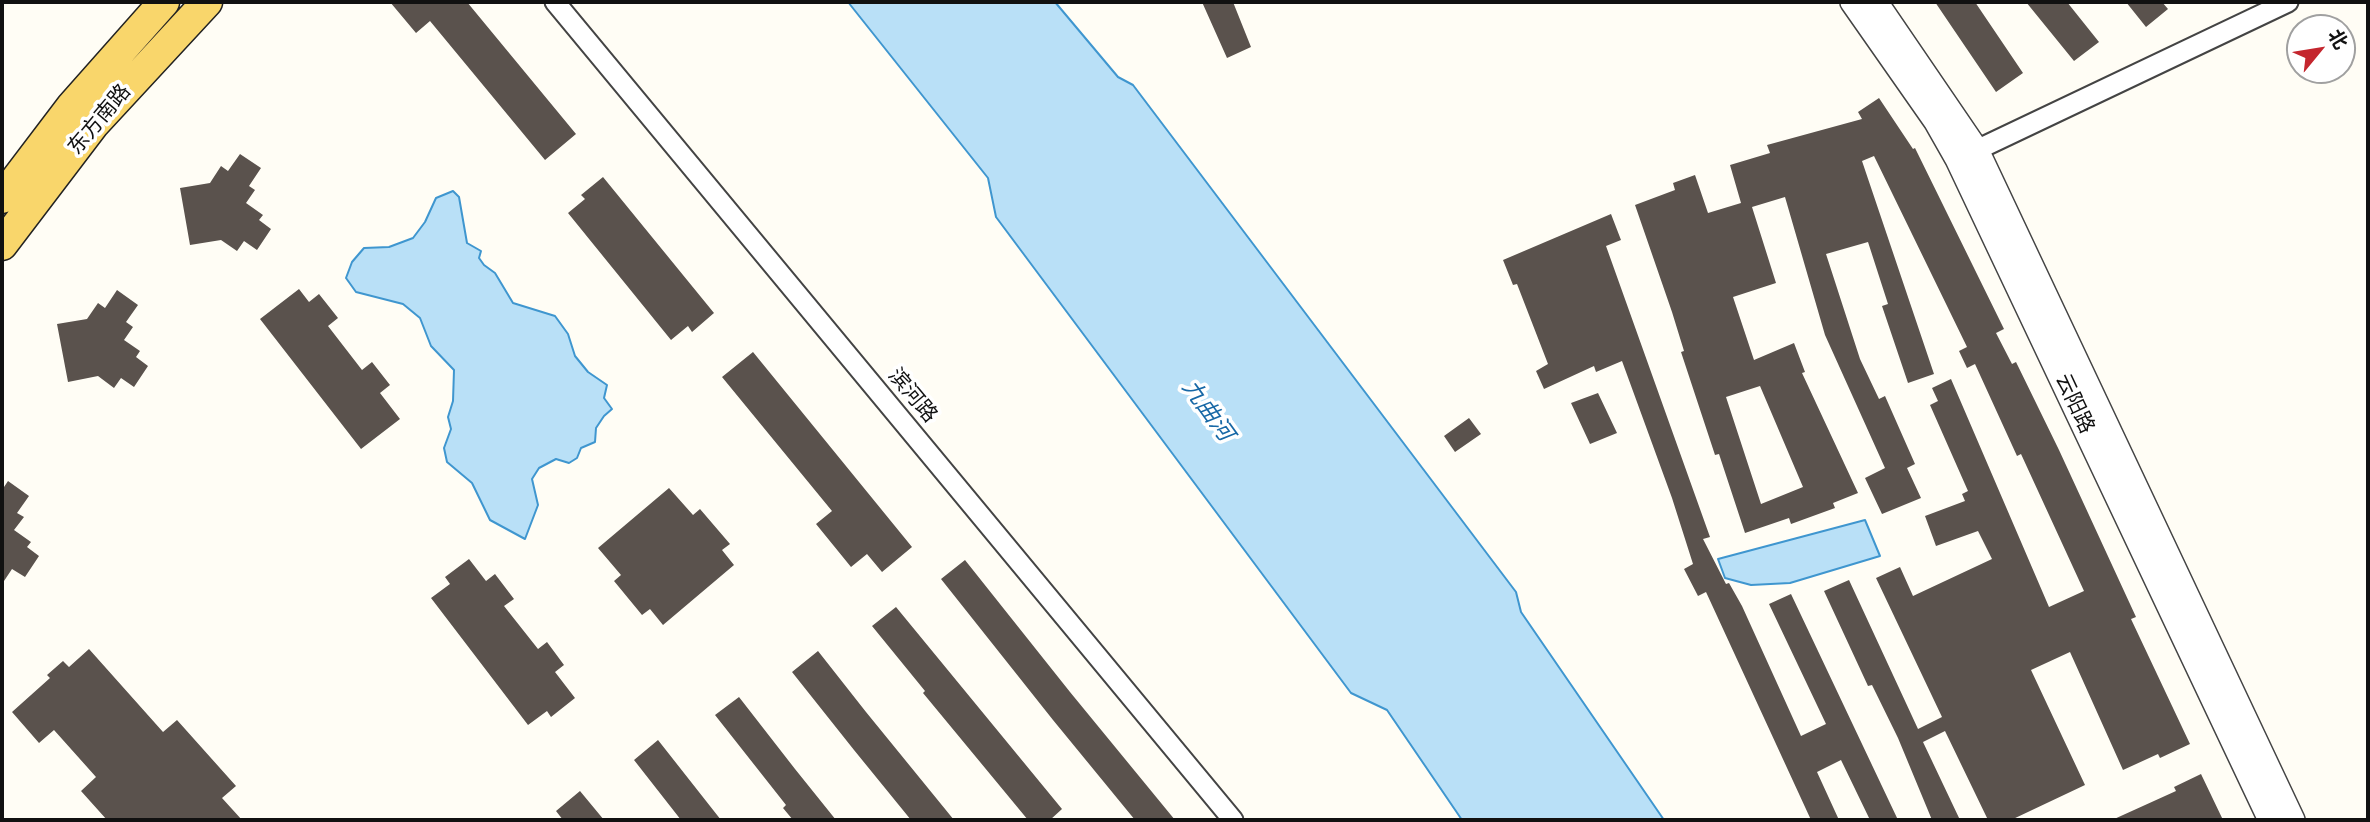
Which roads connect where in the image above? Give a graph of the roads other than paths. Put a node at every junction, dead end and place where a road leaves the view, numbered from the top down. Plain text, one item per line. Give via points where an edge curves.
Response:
1 (164, 2) edge
2 (207, 2) edge
3 (555, 2) edge
4 (1852, 2) edge
5 (1877, 2) edge
6 (2288, 2) edge
7 (1967, 155) junction
8 (2, 198) edge
9 (2, 245) edge
10 (1233, 820) edge
11 (2270, 820) edge
12 (2293, 820) edge

1 - 8 main road, 东方南路 via 71,107
2 - 9 main road, 东方南路 via 94,124
3 - 10 street, 滨河路
4 - 7 street, 云阳路 via 1936,122
5 - 7 street, 云阳路
6 - 7 street
7 - 11 street, 云阳路
7 - 12 street, 云阳路

